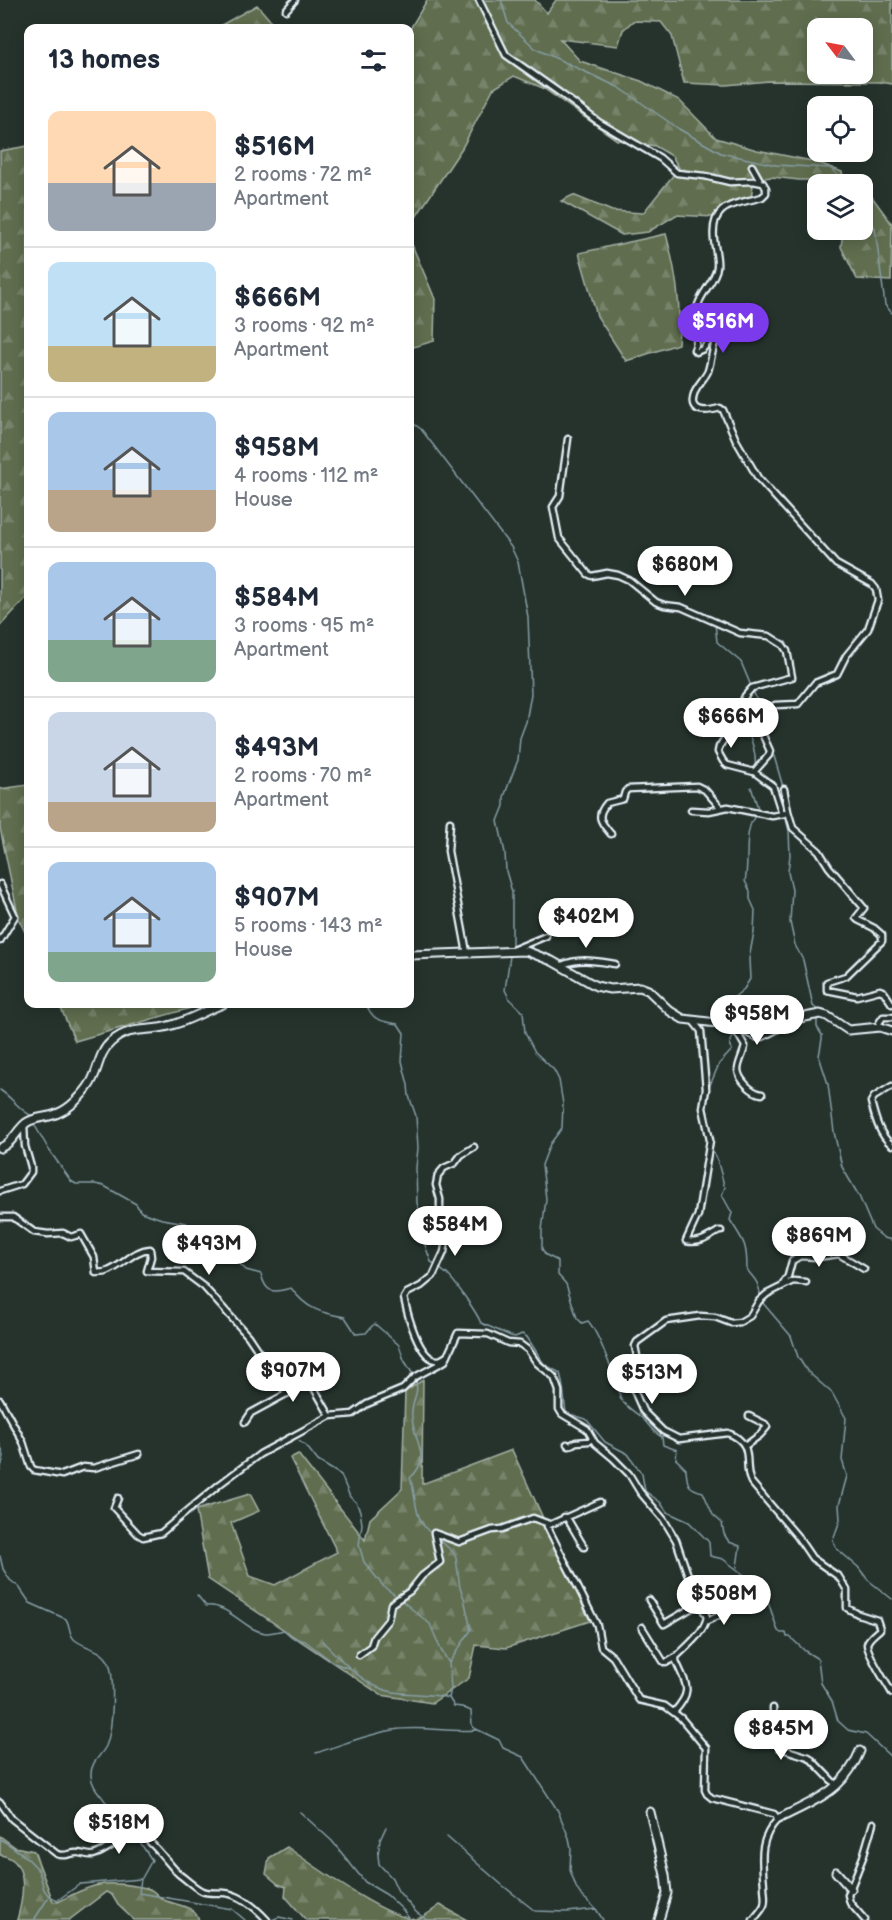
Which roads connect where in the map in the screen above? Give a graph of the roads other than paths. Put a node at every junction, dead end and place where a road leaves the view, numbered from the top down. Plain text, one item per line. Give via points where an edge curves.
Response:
1 (295, 0) edge
2 (479, 0) edge
3 (286, 10) dead end
4 (752, 166) dead end
5 (761, 182) junction
6 (568, 439) dead end
7 (754, 772) junction
8 (784, 789) dead end
9 (720, 807) junction
10 (691, 810) dead end
11 (786, 812) junction
12 (450, 822) dead end
13 (611, 834) dead end
14 (0, 884) edge
15 (546, 936) dead end
16 (0, 941) edge
17 (509, 951) junction
18 (467, 953) junction
19 (414, 955) edge
20 (615, 964) dead end
21 (560, 966) junction
22 (892, 1004) edge
23 (213, 1008) edge
24 (892, 1017) edge
25 (693, 1021) junction
26 (723, 1024) junction
27 (880, 1027) junction
28 (892, 1031) edge
29 (892, 1086) edge
30 (762, 1094) dead end
31 (24, 1125) junction
32 (892, 1145) edge
33 (474, 1147) dead end
34 (0, 1148) edge
35 (0, 1191) edge
36 (0, 1217) edge
37 (721, 1231) dead end
38 (864, 1269) dead end
39 (806, 1282) dead end
40 (781, 1288) junction
41 (448, 1355) junction
42 (287, 1394) junction
43 (0, 1400) edge
44 (330, 1416) junction
45 (749, 1416) dead end
46 (245, 1422) dead end
47 (591, 1439) junction
48 (567, 1444) dead end
49 (745, 1446) junction
50 (139, 1454) dead end
51 (118, 1498) dead end
52 (600, 1502) dead end
53 (564, 1517) junction
54 (549, 1524) junction
55 (584, 1547) dead end
56 (649, 1600) dead end
57 (700, 1603) junction
58 (735, 1608) dead end
59 (706, 1620) junction
60 (642, 1627) dead end
61 (359, 1655) dead end
62 (676, 1657) junction
63 (892, 1693) edge
64 (773, 1708) dead end
65 (674, 1712) junction
66 (860, 1751) dead end
67 (837, 1786) junction
68 (0, 1802) edge
69 (650, 1812) dead end
70 (778, 1819) junction
71 (873, 1823) dead end
72 (837, 1872) dead end
73 (851, 1889) junction
74 (267, 1920) edge
75 (659, 1920) edge
76 (753, 1920) edge
77 (865, 1920) edge

1 - 3 street
2 - 5 street via 506,55 677,173 730,182
4 - 5 street
5 - 7 street via 766,188 764,195 730,205 718,213 714,222 717,267 698,306 698,342 694,350 701,351 711,338 715,342 708,369 695,390 694,404 701,411 723,410 758,478 836,564 872,584 878,600 868,629 837,674 815,683 798,704 776,705 758,718 770,751
6 - 7 street via 560,496 553,512 559,538 588,574 624,577 656,602 681,607 740,633 769,636 787,651 792,677 748,691 719,747 727,765
7 - 11 street via 773,786 778,806
8 - 11 street
9 - 10 street
9 - 11 street via 772,816
9 - 13 street via 697,786 628,789 623,799 606,803 600,815
11 - 22 street via 794,828 819,851 864,908 856,918 882,935 882,941 850,973 827,982 827,990 857,996 879,990
12 - 18 street via 448,851
14 - 16 street via 15,916
15 - 17 street
17 - 18 main road
17 - 21 main road via 535,953
18 - 19 main road
20 - 21 street via 591,960
21 - 25 main road via 596,986 648,990 670,1011
23 - 31 main road via 172,1025 135,1029 117,1037 104,1048 94,1077 76,1100 60,1112
24 - 27 street via 883,1017
25 - 26 main road
25 - 37 street via 702,1036 706,1089 703,1108 710,1140 698,1215 686,1241 695,1243
26 - 27 main road via 762,1036 795,1019 820,1014 848,1030
26 - 30 street via 736,1031 745,1046 739,1073 752,1090
27 - 28 main road
29 - 32 street via 871,1102 883,1136
31 - 34 main road via 11,1142
31 - 35 street via 31,1172 22,1184
33 - 41 street via 438,1175 440,1216 447,1236 444,1252 433,1276 404,1298 418,1343 435,1359
36 - 42 street via 13,1217 41,1233 71,1237 81,1234 94,1257 96,1273 108,1271 150,1249 147,1271 184,1272 204,1287 248,1336
38 - 40 street via 839,1254 800,1256 792,1261
39 - 40 street via 793,1281
40 - 49 street via 762,1298 750,1316 740,1322 700,1316 666,1321 635,1346 638,1361 629,1379 640,1406 651,1420 678,1439 729,1433
41 - 44 street via 444,1362 415,1377 403,1389 368,1403 356,1413
41 - 47 street via 459,1332 488,1334 523,1345 556,1380 562,1414 583,1426
42 - 44 street via 311,1382
42 - 46 street via 251,1413
43 - 50 street via 34,1470 62,1475
44 - 51 street via 260,1454 161,1533 143,1537 138,1534 114,1508
45 - 49 street via 767,1427
47 - 48 street
47 - 57 street via 629,1474 664,1520 676,1540
49 - 63 street via 748,1478 754,1486 812,1558 847,1587 847,1608 877,1620 880,1629 869,1640 868,1648
52 - 53 street
53 - 54 street
53 - 55 street
54 - 61 street via 533,1518 459,1542 434,1533 440,1562 392,1604 388,1620 371,1646
54 - 65 street via 597,1625 601,1647 614,1658 639,1700 662,1704
56 - 57 street via 664,1624
57 - 59 street
58 - 59 street
59 - 62 street
60 - 62 street via 663,1661
62 - 65 street via 687,1689 685,1700
64 - 67 street via 774,1736 780,1748 809,1758
65 - 70 street via 707,1749 707,1794 774,1814
66 - 67 main road
67 - 70 main road
68 - 74 street via 12,1819 60,1856 76,1852 92,1855 132,1833 139,1834 160,1851 172,1869 200,1890 227,1893 248,1902
69 - 75 main road via 667,1893
70 - 76 street via 764,1843 764,1903
71 - 73 street
72 - 73 main road
73 - 77 street via 850,1903

